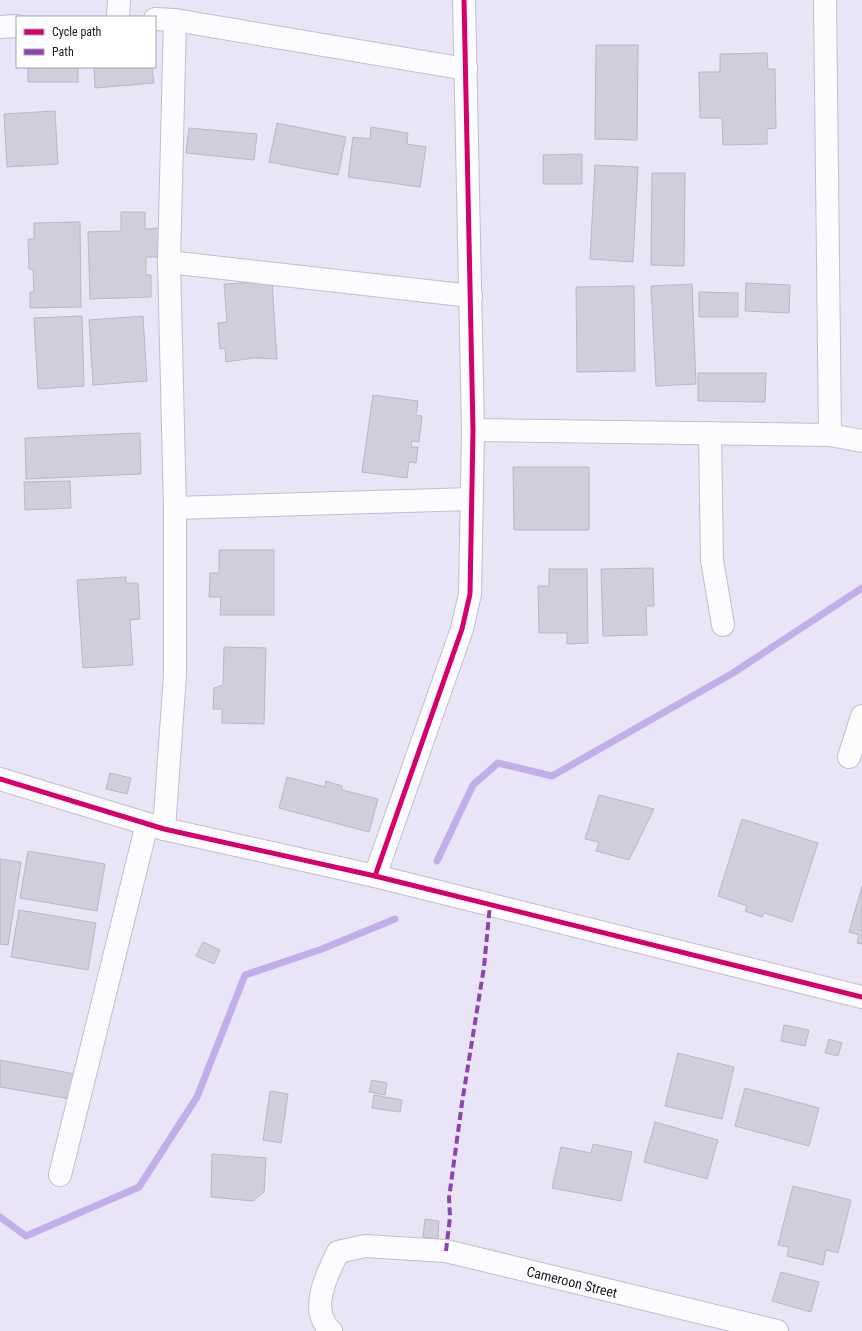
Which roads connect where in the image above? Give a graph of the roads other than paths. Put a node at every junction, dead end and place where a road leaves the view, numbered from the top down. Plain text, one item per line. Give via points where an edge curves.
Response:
1 (119, 0) edge
2 (464, 0) edge
3 (825, 0) edge
4 (118, 16) edge
5 (165, 20) edge
6 (16, 26) edge
7 (0, 27) edge
8 (466, 69) junction
9 (169, 262) junction
10 (471, 296) junction
11 (473, 430) junction
12 (710, 433) junction
13 (830, 435) junction
14 (862, 441) edge
15 (472, 499) junction
16 (175, 508) junction
17 (723, 625) dead end
18 (862, 716) edge
19 (849, 757) dead end
20 (0, 779) edge
21 (155, 826) junction
22 (375, 876) junction
23 (862, 997) edge
24 (60, 1175) dead end
25 (331, 1331) edge
26 (777, 1331) edge

1 - 4 street
2 - 8 street
3 - 13 street
5 - 8 street
5 - 9 street
6 - 7 street
8 - 10 street
9 - 10 street
9 - 16 street
10 - 11 street
11 - 12 street
11 - 15 street
12 - 13 street
12 - 17 street via 712,560
13 - 14 street
15 - 16 street
15 - 22 street via 470,594 462,629
16 - 21 street via 176,674
18 - 19 street
20 - 21 street
21 - 22 street
21 - 24 street
22 - 23 street
25 - 26 street, Cameroon Street via 326,1326 320,1303 325,1277 338,1252 365,1246 446,1251

